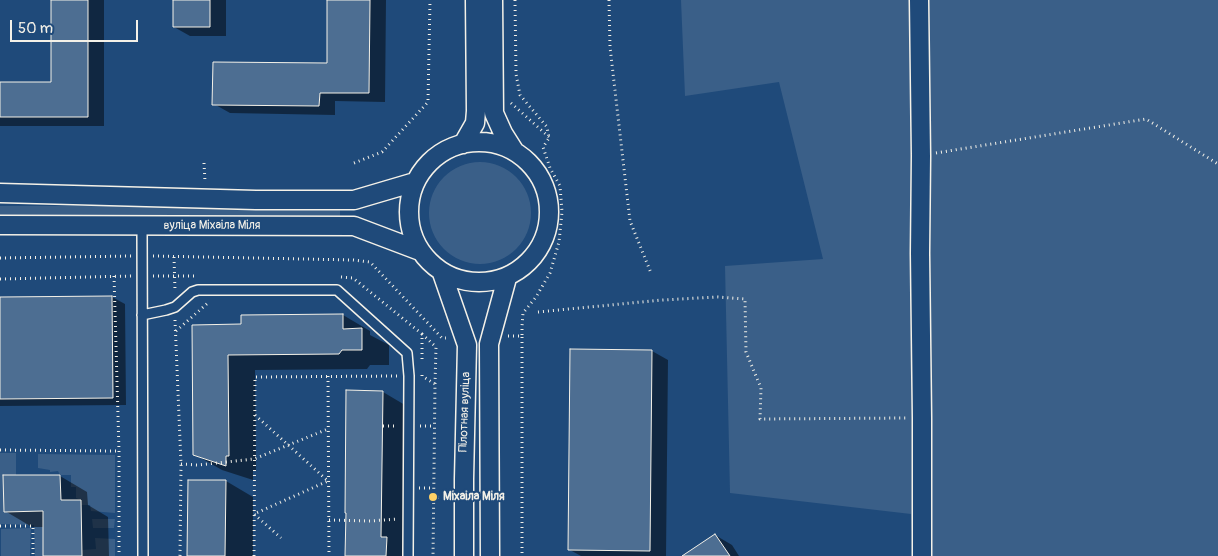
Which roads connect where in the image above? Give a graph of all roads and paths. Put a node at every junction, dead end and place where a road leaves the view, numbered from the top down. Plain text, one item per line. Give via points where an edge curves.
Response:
1 (430, 0) edge
2 (475, 0) edge
3 (493, 0) edge
4 (515, 0) edge
5 (609, 0) edge
6 (918, 0) edge
7 (510, 96) dead end
8 (549, 138) junction
9 (463, 144) junction
10 (516, 152) junction
11 (921, 156) junction
12 (354, 163) dead end
13 (1218, 164) edge
14 (415, 182) junction
15 (0, 193) edge
16 (0, 225) edge
17 (142, 226) junction
18 (420, 251) junction
19 (142, 256) junction
20 (174, 257) junction
21 (0, 258) edge
22 (442, 273) junction
23 (651, 273) dead end
24 (114, 276) junction
25 (142, 276) junction
26 (175, 276) junction
27 (204, 276) dead end
28 (333, 277) dead end
29 (507, 278) junction
30 (0, 279) edge
31 (222, 290) junction
32 (175, 307) junction
33 (538, 312) dead end
34 (142, 315) junction
35 (176, 332) junction
36 (422, 334) junction
37 (490, 336) junction
38 (522, 336) junction
39 (464, 337) junction
40 (398, 369) dead end
41 (328, 376) junction
42 (398, 376) junction
43 (409, 376) junction
44 (422, 376) junction
45 (435, 384) junction
46 (254, 414) junction
47 (922, 418) junction
48 (328, 429) junction
49 (289, 445) junction
50 (0, 450) edge
51 (119, 451) junction
52 (254, 459) junction
53 (181, 464) junction
54 (328, 481) junction
55 (254, 514) junction
56 (398, 519) dead end
57 (329, 520) junction
58 (0, 526) edge
59 (281, 538) dead end
60 (33, 556) edge
61 (119, 556) edge
62 (143, 556) edge
63 (180, 556) edge
64 (254, 556) edge
65 (329, 556) edge
66 (408, 556) edge
67 (433, 556) edge
68 (464, 556) edge
69 (490, 556) edge
70 (522, 556) edge
71 (922, 556) edge

1 - 12 path via 428,102 382,152
2 - 9 street via 476,111 475,123
3 - 10 street via 494,113 502,133
4 - 8 path via 516,74 520,95 546,127
5 - 23 path via 610,47 630,221
6 - 11 street
7 - 8 path via 511,103
8 - 38 path via 543,147 560,186 559,242 550,273 524,313
9 - 10 street via 495,143
9 - 14 street via 450,148 430,162
10 - 29 street via 532,166 544,185 550,206 548,228 540,249 526,266
11 - 13 path via 1146,119
11 - 47 street
14 - 15 street, вуліца Міхаіла Міля via 354,200
14 - 18 street via 409,217 412,235
16 - 17 street, вуліца Міхаіла Міля
17 - 18 street, вуліца Міхаіла Міля via 354,226
17 - 19 lane
18 - 22 street
19 - 20 path
19 - 21 path
19 - 25 lane
20 - 26 path
20 - 39 path via 370,262 442,338
22 - 29 street via 463,281 485,283
22 - 39 street, Пілотная вуліца
24 - 25 path
24 - 30 path
24 - 51 path
25 - 26 path
25 - 34 lane
26 - 27 path
26 - 32 path
28 - 36 path via 353,278
29 - 37 street, Пілотная вуліца
31 - 32 lane via 192,292
31 - 35 path
31 - 43 lane via 337,290 407,353
32 - 34 lane
32 - 35 path
33 - 47 path via 662,300 745,299 746,352 761,388 760,419
34 - 62 lane
35 - 53 path
36 - 44 path
36 - 45 path via 436,346
37 - 38 path
37 - 69 street, Пілотная вуліца
38 - 70 path
39 - 68 street, Пілотная вуліца via 467,345
40 - 42 path
41 - 42 path
41 - 46 path via 254,377
41 - 48 path
42 - 43 path
43 - 44 path
43 - 66 lane
44 - 45 path
45 - 67 path
46 - 49 path
46 - 52 path
47 - 71 street
48 - 49 path
48 - 54 path
49 - 52 path
49 - 54 path
50 - 51 path
51 - 61 path
52 - 53 path via 198,466
52 - 55 path
53 - 63 path
54 - 55 path
54 - 57 path
55 - 59 path
55 - 64 path
56 - 57 path
57 - 65 path
58 - 60 path via 33,526

